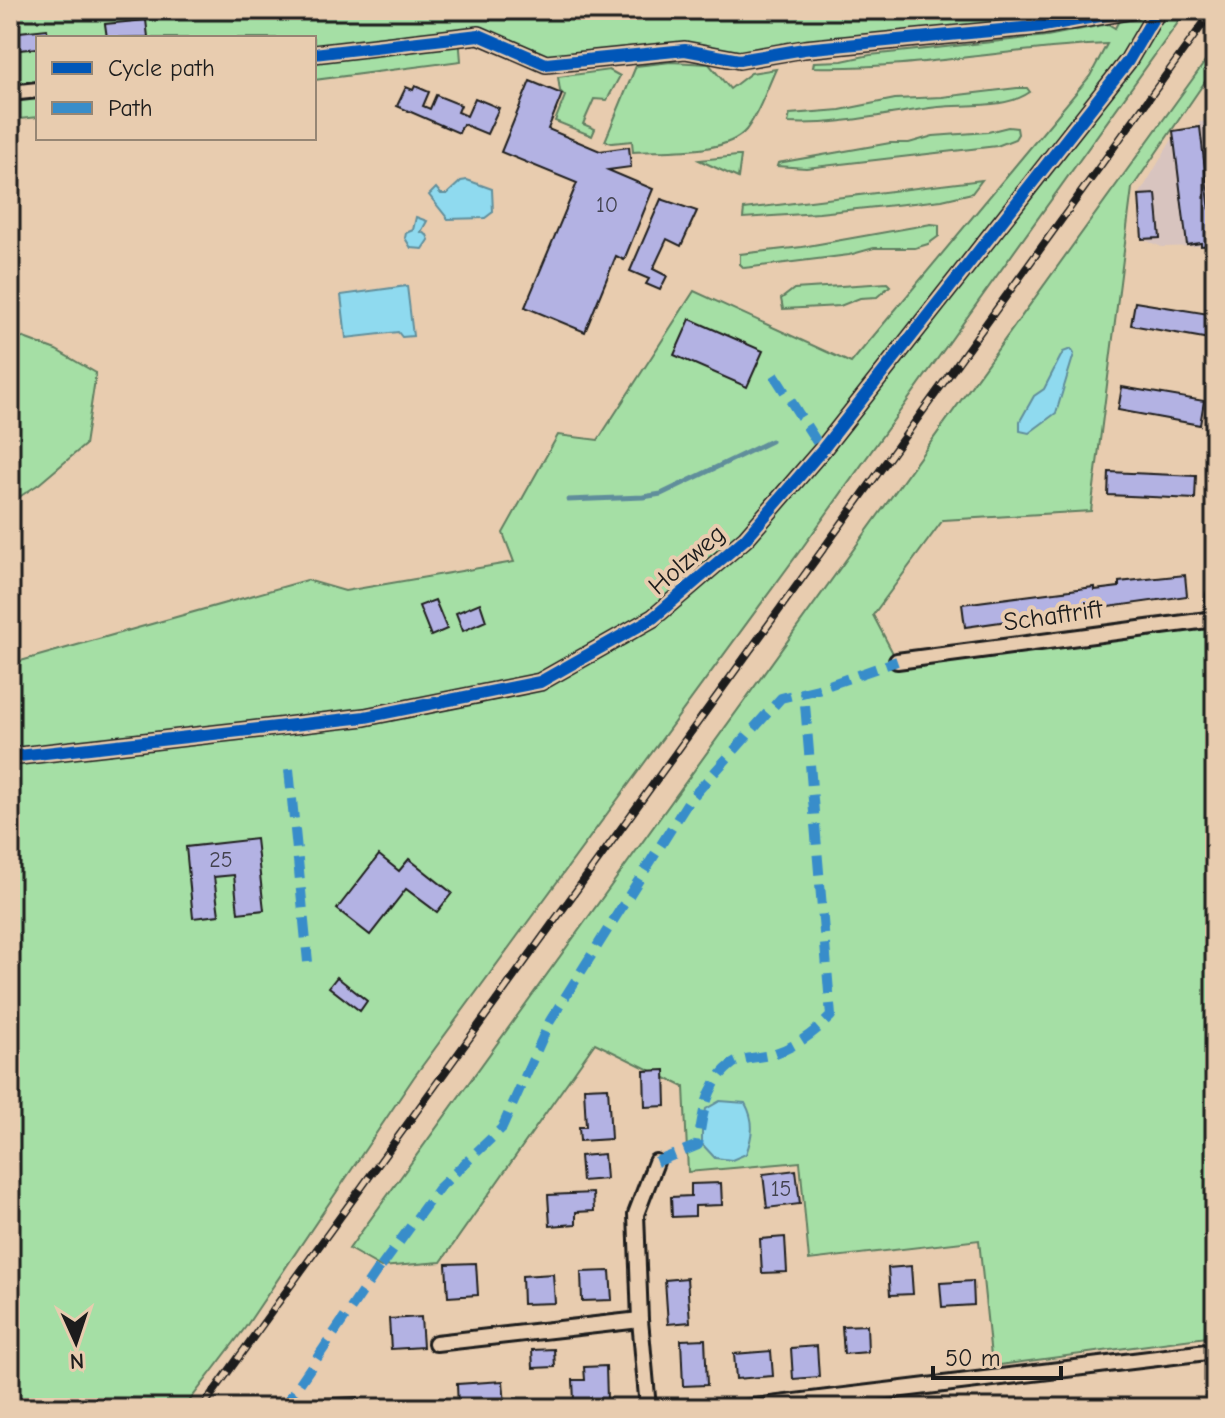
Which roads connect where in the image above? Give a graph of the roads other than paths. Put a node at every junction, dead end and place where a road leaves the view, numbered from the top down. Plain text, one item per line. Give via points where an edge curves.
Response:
1 (1134, 10) edge
2 (1158, 10) edge
3 (316, 54) edge
4 (36, 90) edge
5 (10, 93) edge
6 (1215, 595) edge
7 (1214, 619) edge
8 (897, 661) dead end
9 (10, 757) edge
10 (656, 1162) dead end
11 (640, 1320) junction
12 (436, 1343) dead end
13 (1215, 1351) edge
14 (648, 1408) edge
15 (746, 1408) edge

1 - 3 street via 1043,26 739,60 685,50 546,64 479,35
2 - 9 street, Holzweg via 1128,61 822,450 746,538 653,618 540,682 365,717
4 - 5 street
6 - 7 street
7 - 8 street, Schaftrift
10 - 11 street via 636,1214
11 - 12 street
11 - 14 street
13 - 15 street

